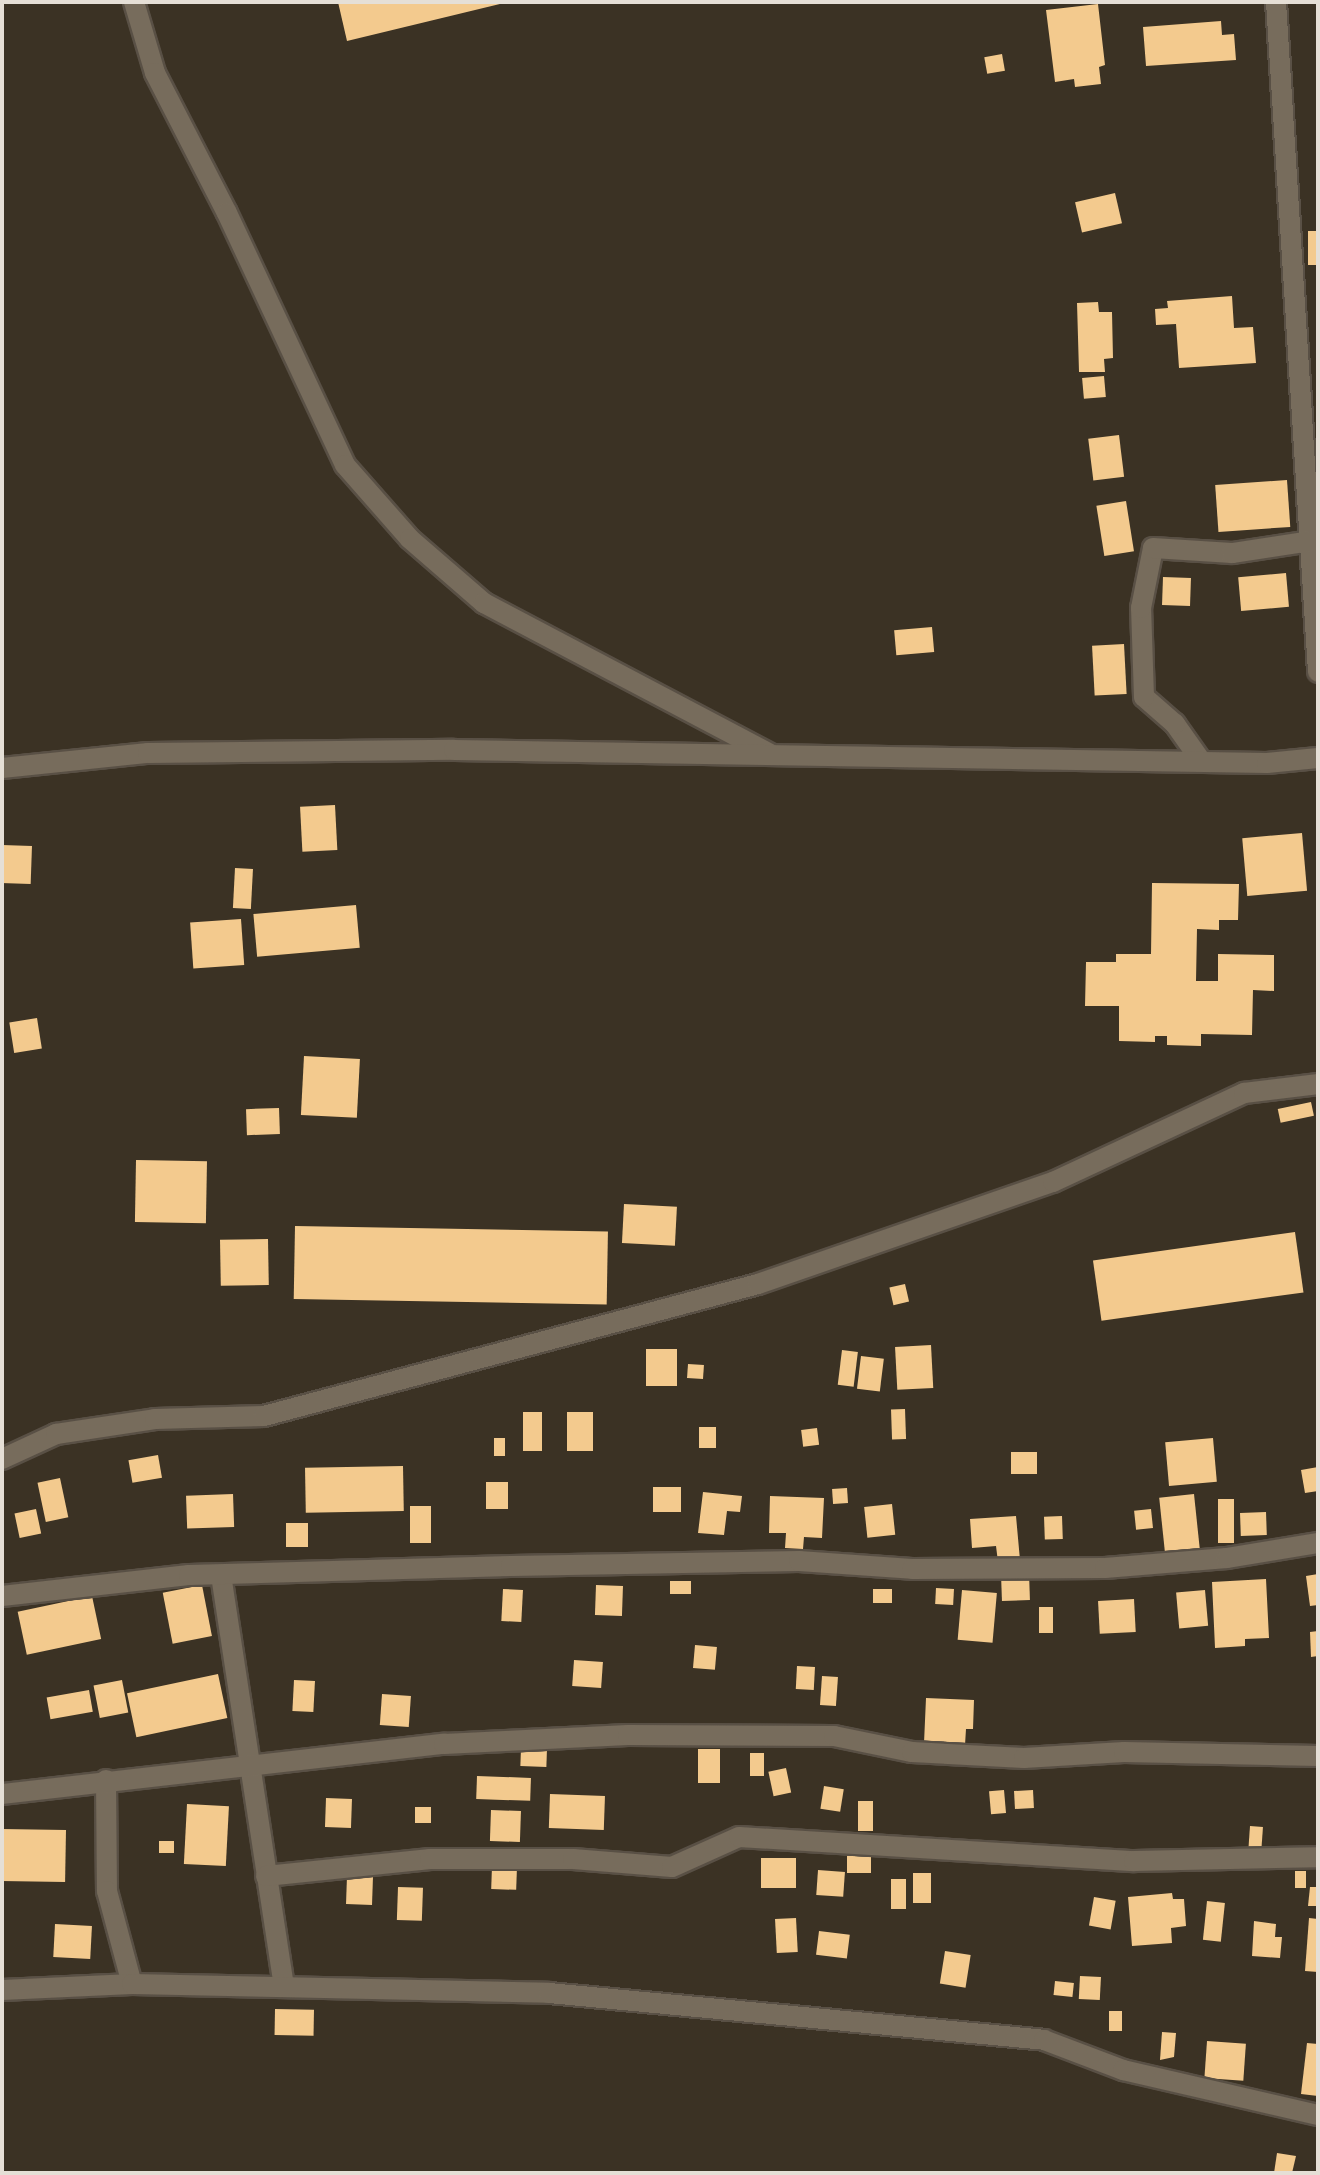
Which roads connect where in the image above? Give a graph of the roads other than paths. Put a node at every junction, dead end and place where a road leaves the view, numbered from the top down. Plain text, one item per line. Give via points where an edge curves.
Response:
1 (134, 2) edge
2 (1276, 2) edge
3 (1310, 541) junction
4 (1318, 672) edge
5 (773, 755) junction
6 (1199, 758) junction
7 (1318, 758) edge
8 (2, 768) edge
9 (1318, 1084) edge
10 (2, 1459) edge
11 (1318, 1543) edge
12 (221, 1575) junction
13 (2, 1596) edge
14 (1318, 1756) edge
15 (246, 1765) junction
16 (106, 1780) junction
17 (2, 1794) edge
18 (1318, 1857) edge
19 (266, 1876) junction
20 (132, 1984) junction
21 (284, 1986) junction
22 (2, 1990) edge
23 (1318, 2115) edge

1 - 5 street via 155,73 345,465 410,539 484,603
2 - 3 street
3 - 4 street
3 - 6 street via 1232,553 1153,548 1141,608 1144,697 1175,724
5 - 6 street
5 - 8 street via 148,753
6 - 7 street via 1267,763
9 - 10 street via 1244,1093 1053,1182 758,1284 264,1416 155,1419 56,1434
11 - 12 street via 1227,1558 1105,1568 912,1569 799,1561
12 - 13 street
12 - 15 street
14 - 15 street via 1124,1752 1024,1758 912,1752 834,1736 628,1735 444,1744
15 - 16 street
15 - 19 street
16 - 17 street
16 - 20 street via 109,1905
18 - 19 street via 1134,1861 739,1837 672,1867 573,1859 430,1859
19 - 21 street
20 - 21 street
20 - 22 street
21 - 23 street via 549,1993 1044,2040 1123,2070

